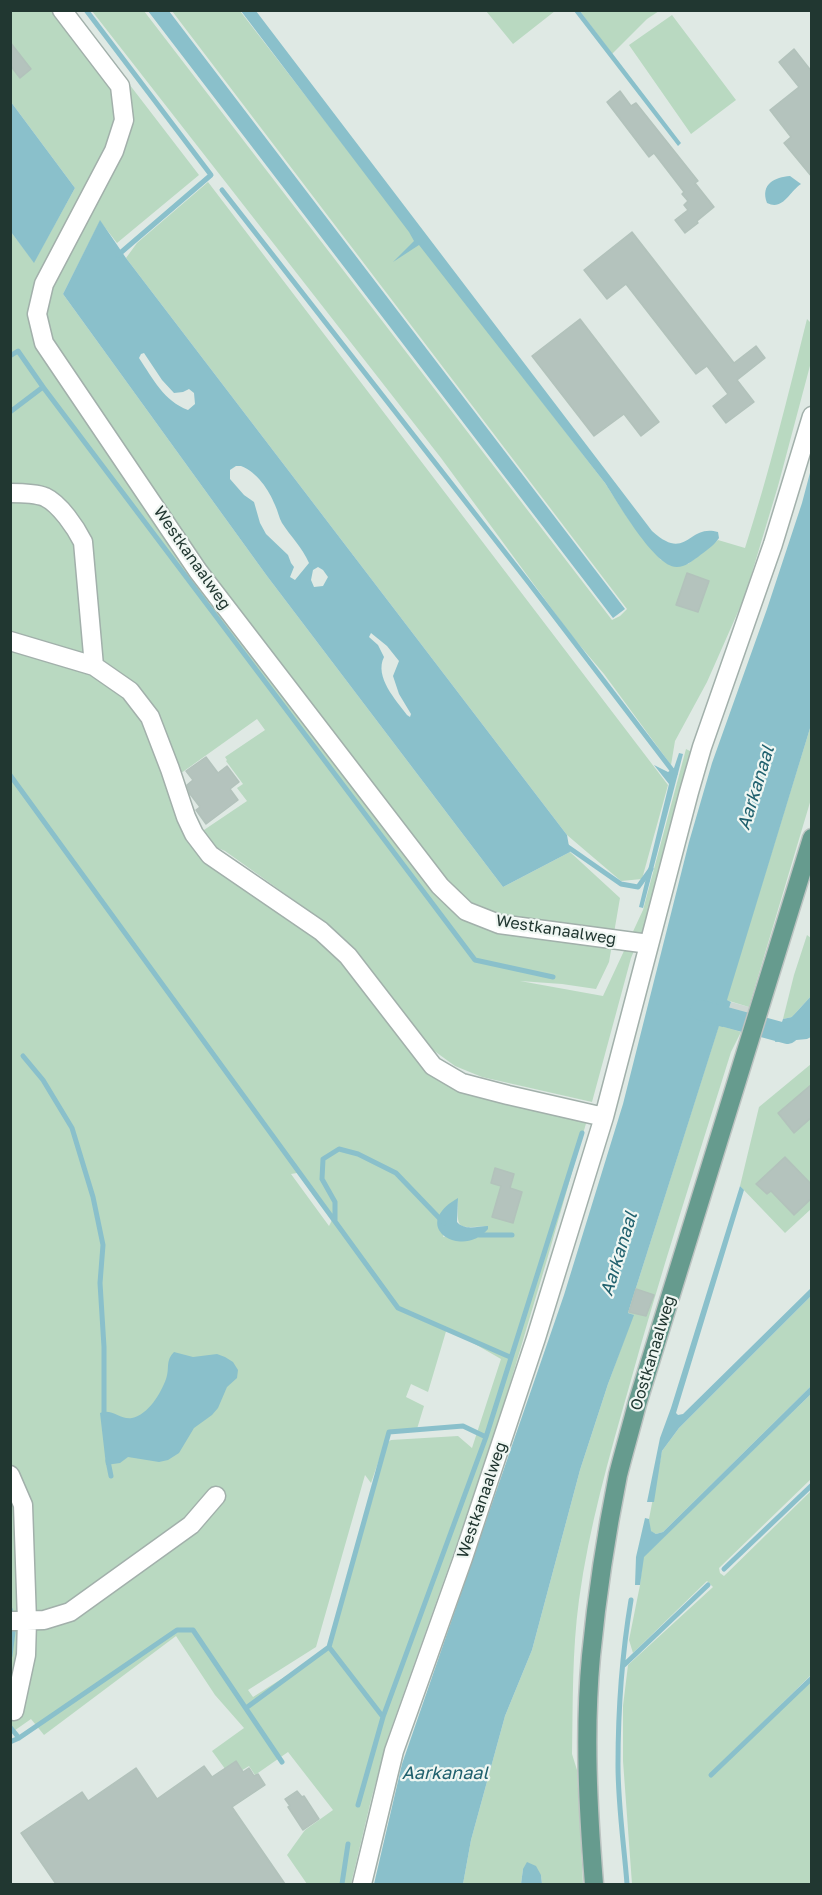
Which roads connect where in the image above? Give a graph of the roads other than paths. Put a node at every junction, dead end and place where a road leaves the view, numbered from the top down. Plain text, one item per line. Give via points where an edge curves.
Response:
1 (62, 10) edge
2 (812, 416) edge
3 (10, 492) edge
4 (10, 641) edge
5 (94, 666) junction
6 (812, 838) edge
7 (649, 944) junction
8 (604, 1117) junction
9 (10, 1475) edge
10 (216, 1496) dead end
11 (19, 1621) edge
12 (14, 1711) dead end
13 (362, 1884) edge
14 (594, 1884) edge

1 - 7 street, Westkanaalweg via 120,86 124,120 114,151 44,284 37,314 44,343 198,571 440,886 466,910 499,924
2 - 7 street, Westkanaalweg via 773,544 702,747
3 - 5 street via 45,498 77,531 82,542
4 - 5 street
5 - 8 street via 130,691 150,717 186,817 210,855 321,931 348,956 433,1066 462,1083
6 - 14 main road, Oostkanaalweg via 619,1473 591,1658 587,1745
7 - 8 street, Westkanaalweg
8 - 13 street, Westkanaalweg via 533,1349 394,1751
9 - 11 street via 23,1505
10 - 11 street via 191,1525 70,1612 44,1620
11 - 12 street via 26,1655

